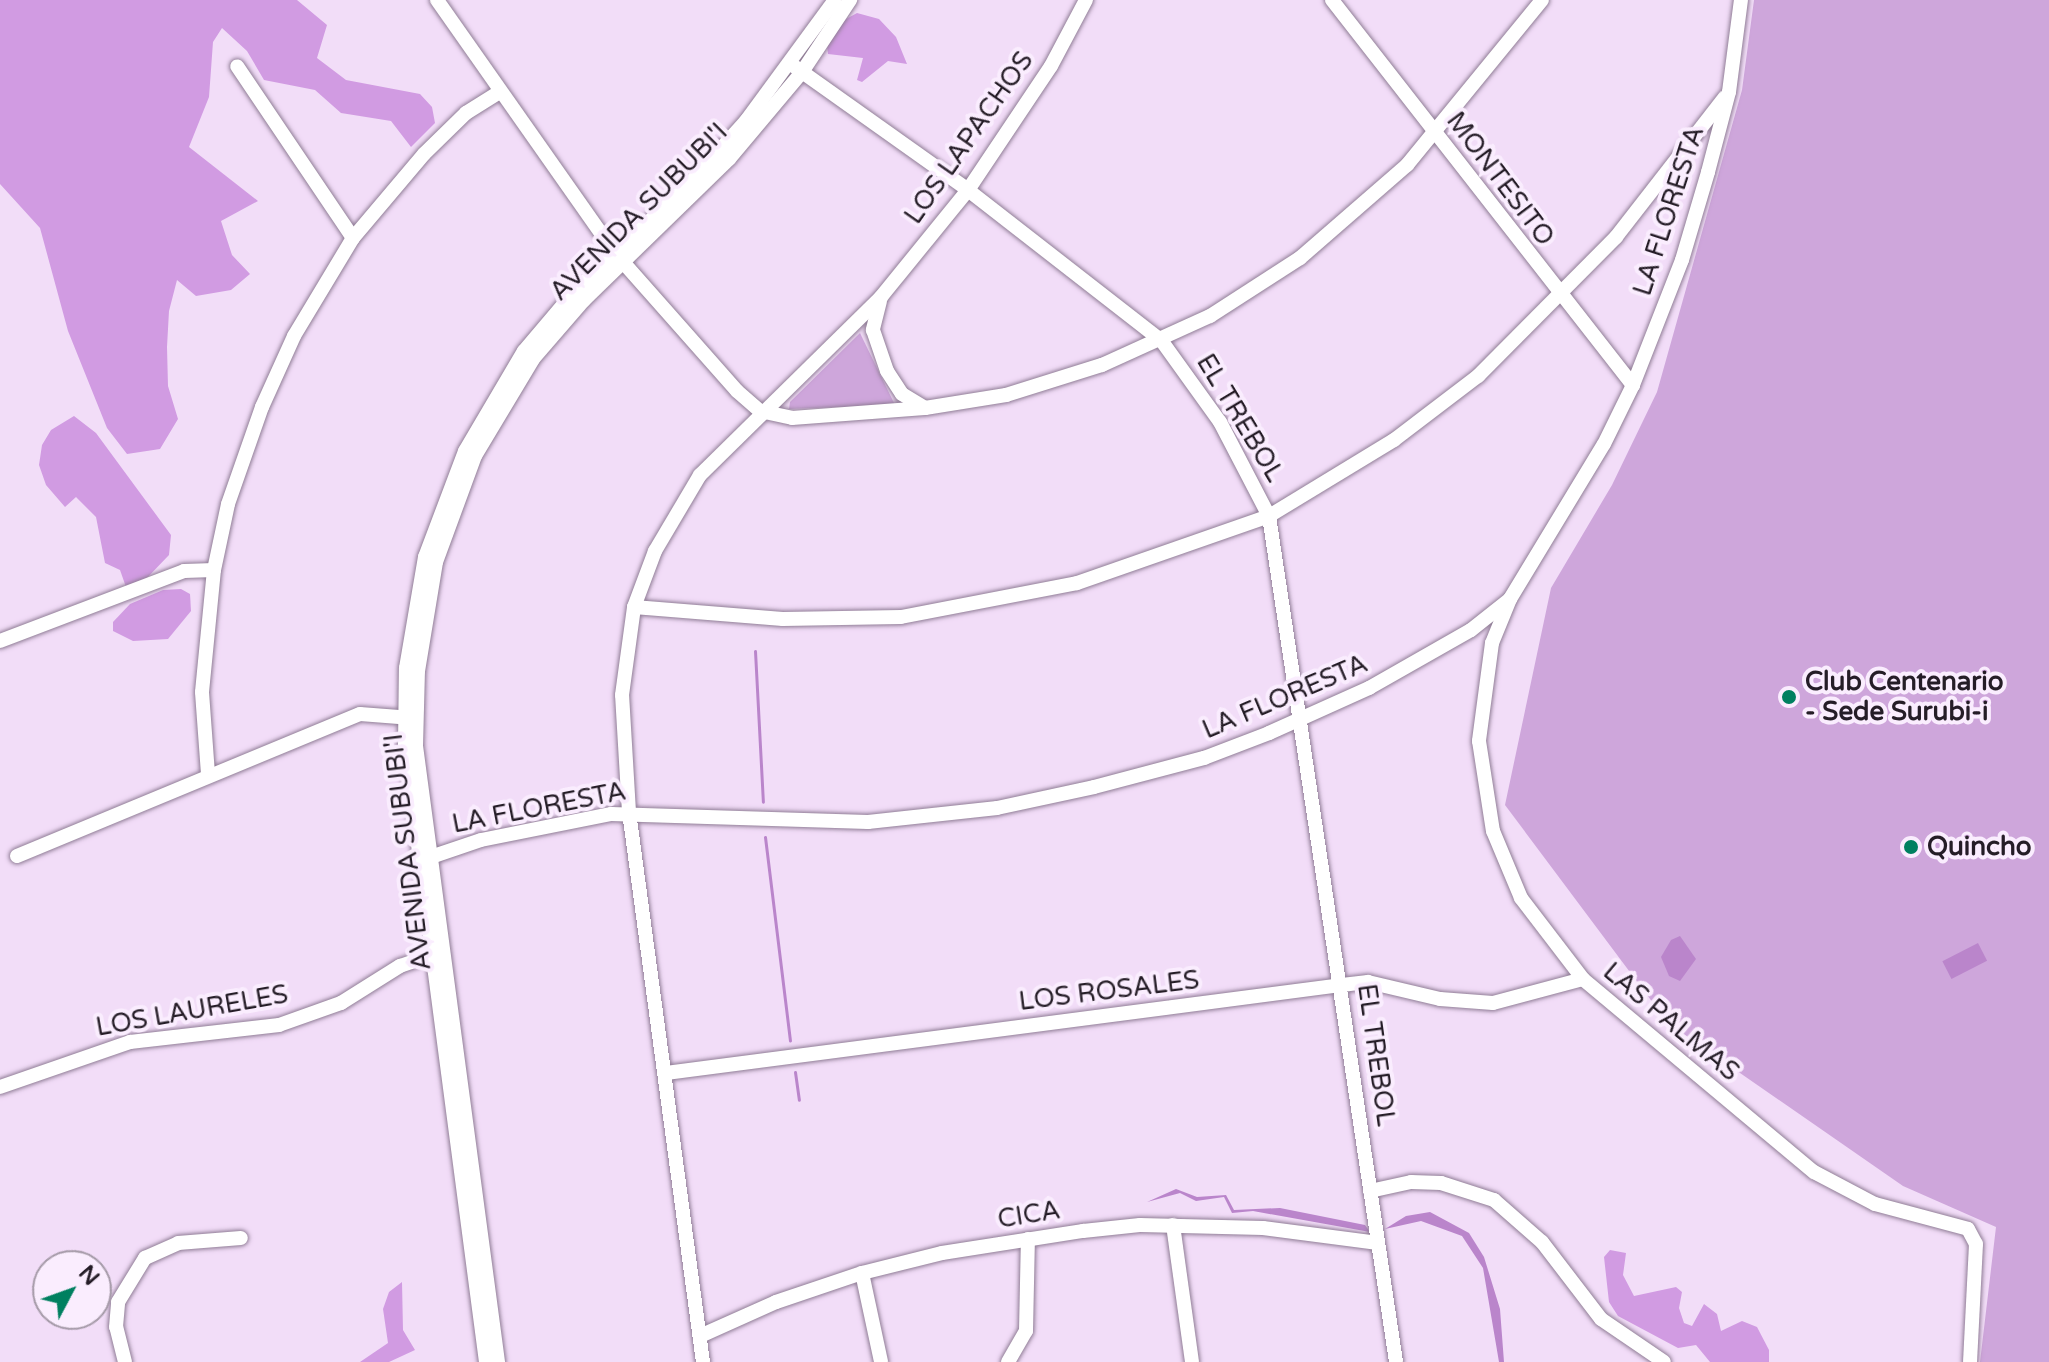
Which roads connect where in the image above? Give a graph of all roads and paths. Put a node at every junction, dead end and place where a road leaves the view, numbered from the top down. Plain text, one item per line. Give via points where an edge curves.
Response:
1 (437, 0) edge
2 (835, 0) edge
3 (850, 0) edge
4 (1086, 0) edge
5 (1332, 0) edge
6 (1542, 0) edge
7 (1741, 0) edge
8 (237, 66) dead end
9 (796, 68) junction
10 (500, 92) junction
11 (1729, 92) junction
12 (1436, 133) junction
13 (968, 190) junction
14 (353, 238) junction
15 (619, 258) junction
16 (881, 297) junction
17 (1560, 298) junction
18 (1161, 340) junction
19 (1633, 385) junction
20 (925, 408) junction
21 (760, 411) junction
22 (1269, 516) junction
23 (214, 570) junction
24 (1510, 599) junction
25 (634, 607) junction
26 (1471, 630) junction
27 (0, 641) edge
28 (1492, 643) junction
29 (410, 718) junction
30 (1301, 719) junction
31 (208, 774) junction
32 (629, 812) junction
33 (17, 856) dead end
34 (425, 858) junction
35 (1557, 951) junction
36 (432, 955) junction
37 (1583, 979) junction
38 (1555, 984) junction
39 (1342, 985) junction
40 (666, 1073) junction
41 (0, 1087) edge
42 (1370, 1191) junction
43 (1173, 1225) junction
44 (241, 1238) dead end
45 (1028, 1239) junction
46 (1378, 1243) junction
47 (862, 1273) junction
48 (700, 1336) junction
49 (125, 1362) edge
50 (486, 1362) edge
51 (498, 1362) edge
52 (703, 1362) edge
53 (881, 1362) edge
54 (1008, 1362) edge
55 (1192, 1362) edge
56 (1396, 1362) edge
57 (1664, 1362) edge
58 (1970, 1362) edge

1 - 10 street
2 - 9 street, AVENIDA SUBUBI'I
3 - 9 street, AVENIDA SUBUBI'I
4 - 13 street, LOS LAPACHOS via 1051,66
5 - 12 street, MONTESITO
6 - 12 street
7 - 11 street, LA FLORESTA
8 - 14 street
9 - 13 street, EL TREBOL
9 - 15 street, AVENIDA SUBUBI'I
10 - 14 street via 466,113 424,154
10 - 15 street
11 - 17 street via 1616,237
11 - 19 street, LA FLORESTA via 1682,260
12 - 17 street, MONTESITO
12 - 18 street via 1300,258 1210,316
13 - 16 street, LOS LAPACHOS
13 - 18 street, EL TREBOL
14 - 23 street via 294,336 262,407 228,504
15 - 21 street
15 - 29 street, AVENIDA SUBUBI'I via 524,351 451,480 419,583
16 - 20 street via 873,330 878,349 902,394
16 - 21 street, LOS LAPACHOS via 801,380
17 - 19 street, MONTESITO
17 - 22 street via 1440,407
18 - 20 street via 1052,382
18 - 22 street, EL TREBOL via 1220,422
19 - 24 street, LA FLORESTA via 1604,444
20 - 21 street via 792,418
21 - 25 street, LOS LAPACHOS via 700,475 675,513
22 - 25 street via 1077,583 901,617 783,619
22 - 30 street, EL TREBOL
23 - 27 street via 184,571
23 - 31 street via 202,692
24 - 26 street, LA FLORESTA
24 - 28 street, LAS PALMAS
25 - 32 street, LOS LAPACHOS via 622,695
26 - 28 street via 1480,629
26 - 30 street, LA FLORESTA via 1369,688
28 - 35 street, LAS PALMAS via 1479,741 1482,784 1504,864
29 - 31 street via 360,714
29 - 34 street, AVENIDA SUBUBI'I
30 - 32 street, LA FLORESTA via 1160,771 997,808 801,824
30 - 39 street, EL TREBOL
31 - 33 street
32 - 34 street, LA FLORESTA via 481,840
32 - 40 street, LOS LAPACHOS
34 - 36 street, AVENIDA SUBUBI'I
34 - 51 street, AVENIDA SUBUBI'I
35 - 37 street, LAS PALMAS
35 - 38 street
36 - 41 street, LOS LAURELES via 400,966 341,1003 279,1025 130,1042
36 - 50 street, AVENIDA SUBUBI'I
37 - 38 street, LOS ROSALES
37 - 58 street, LAS PALMAS via 1814,1172 1875,1204 1968,1229 1976,1244
38 - 39 street, LOS ROSALES via 1493,1003 1440,999 1368,982
39 - 40 street, LOS ROSALES
39 - 42 street, EL TREBOL
40 - 48 street, LOS LAPACHOS
42 - 46 street, EL TREBOL
42 - 57 street via 1411,1182 1441,1183 1494,1200 1542,1242 1601,1319
43 - 45 street, CICA
43 - 46 street, CICA via 1263,1228
43 - 55 street
44 - 49 street via 178,1243 145,1258 118,1302 116,1327
45 - 47 street, CICA
45 - 54 street via 1026,1331
46 - 56 street, EL TREBOL
47 - 48 street, CICA via 776,1302
47 - 53 street
48 - 52 street, LOS LAPACHOS

